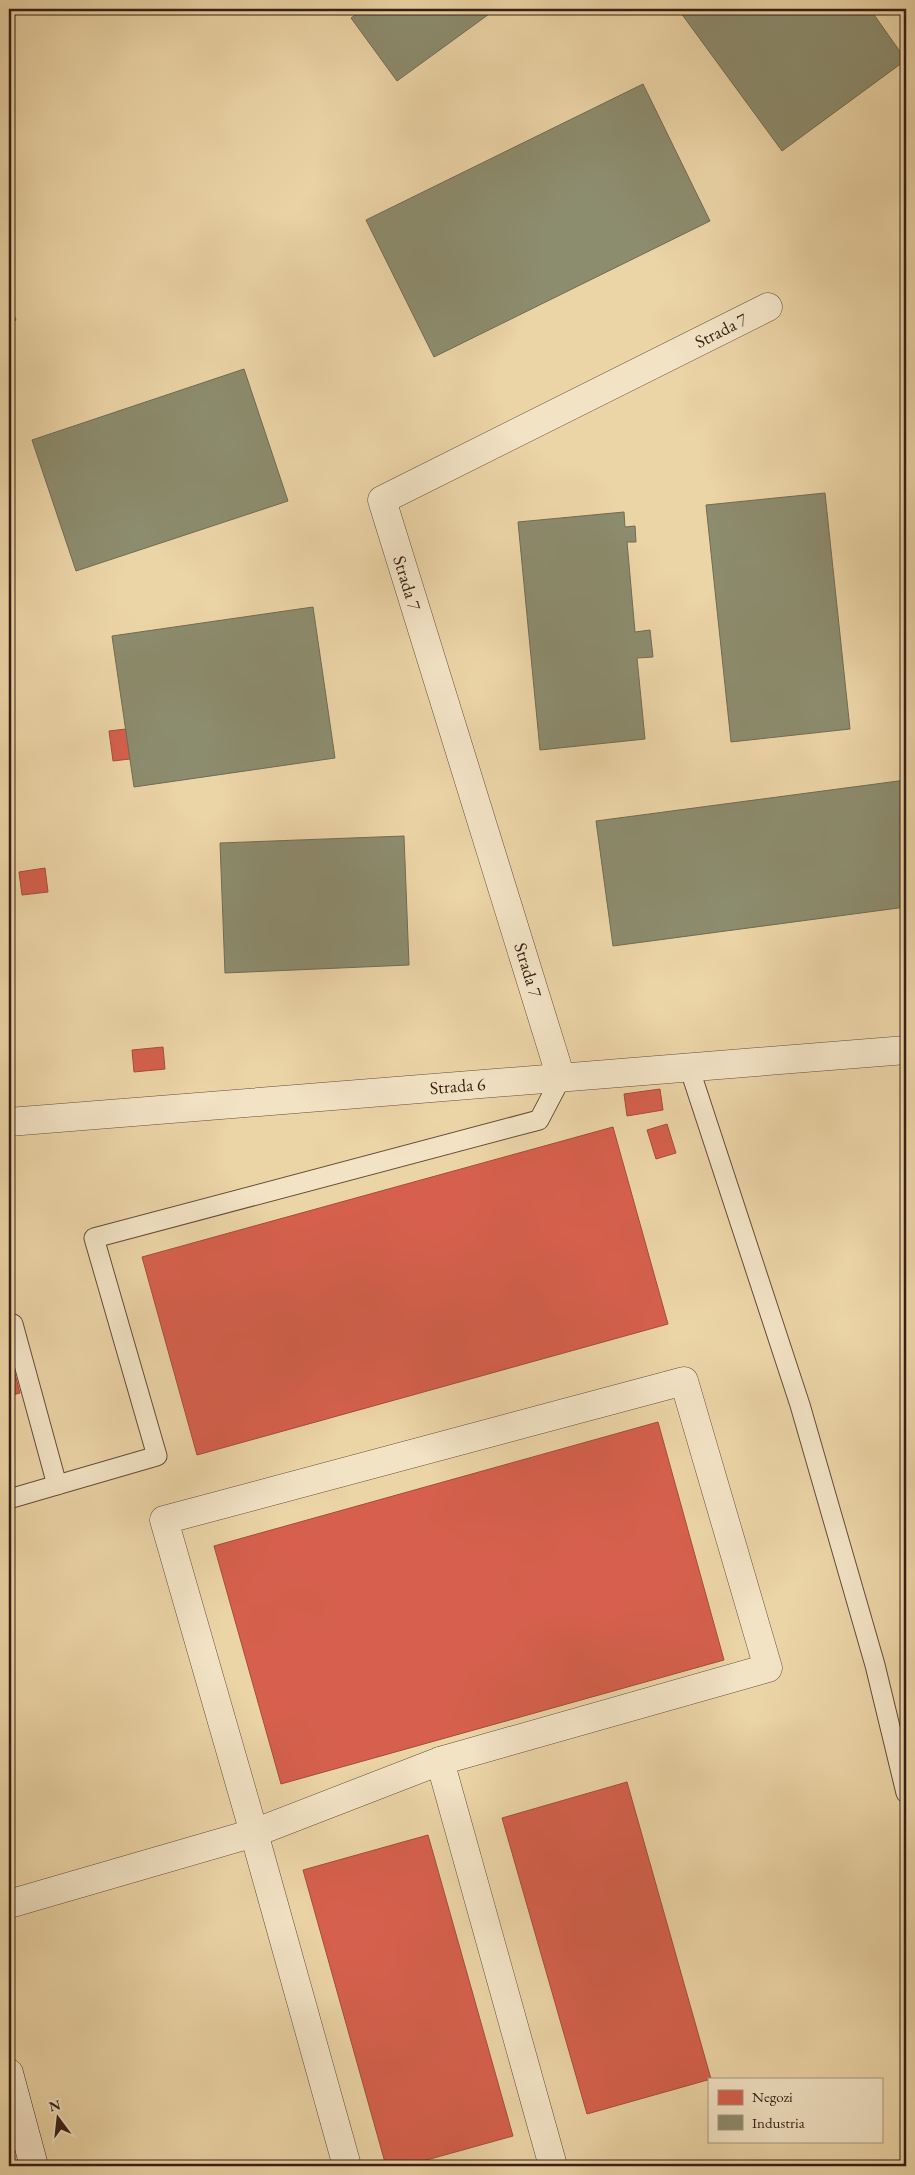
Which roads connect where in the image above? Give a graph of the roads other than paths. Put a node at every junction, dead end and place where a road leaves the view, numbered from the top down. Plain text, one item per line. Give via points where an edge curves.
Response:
1 (768, 307) dead end
2 (906, 1050) edge
3 (689, 1068) junction
4 (561, 1078) junction
5 (9, 1122) edge
6 (9, 1324) edge
7 (57, 1485) junction
8 (9, 1499) edge
9 (440, 1762) junction
10 (906, 1793) edge
11 (254, 1833) junction
12 (9, 1904) edge
13 (9, 2074) edge
14 (34, 2166) edge
15 (347, 2166) edge
16 (553, 2166) edge

1 - 4 street, Strada 7 via 382,500
2 - 3 street, Strada 6
3 - 4 street, Strada 6
3 - 10 lane via 800,1405 875,1665
4 - 5 street, Strada 6
4 - 7 lane via 539,1120 94,1238 157,1456
6 - 7 lane via 13,1324
7 - 8 lane
9 - 11 street
9 - 11 street via 768,1668 684,1381 164,1520
9 - 16 street
11 - 12 street
11 - 15 street
13 - 14 street

